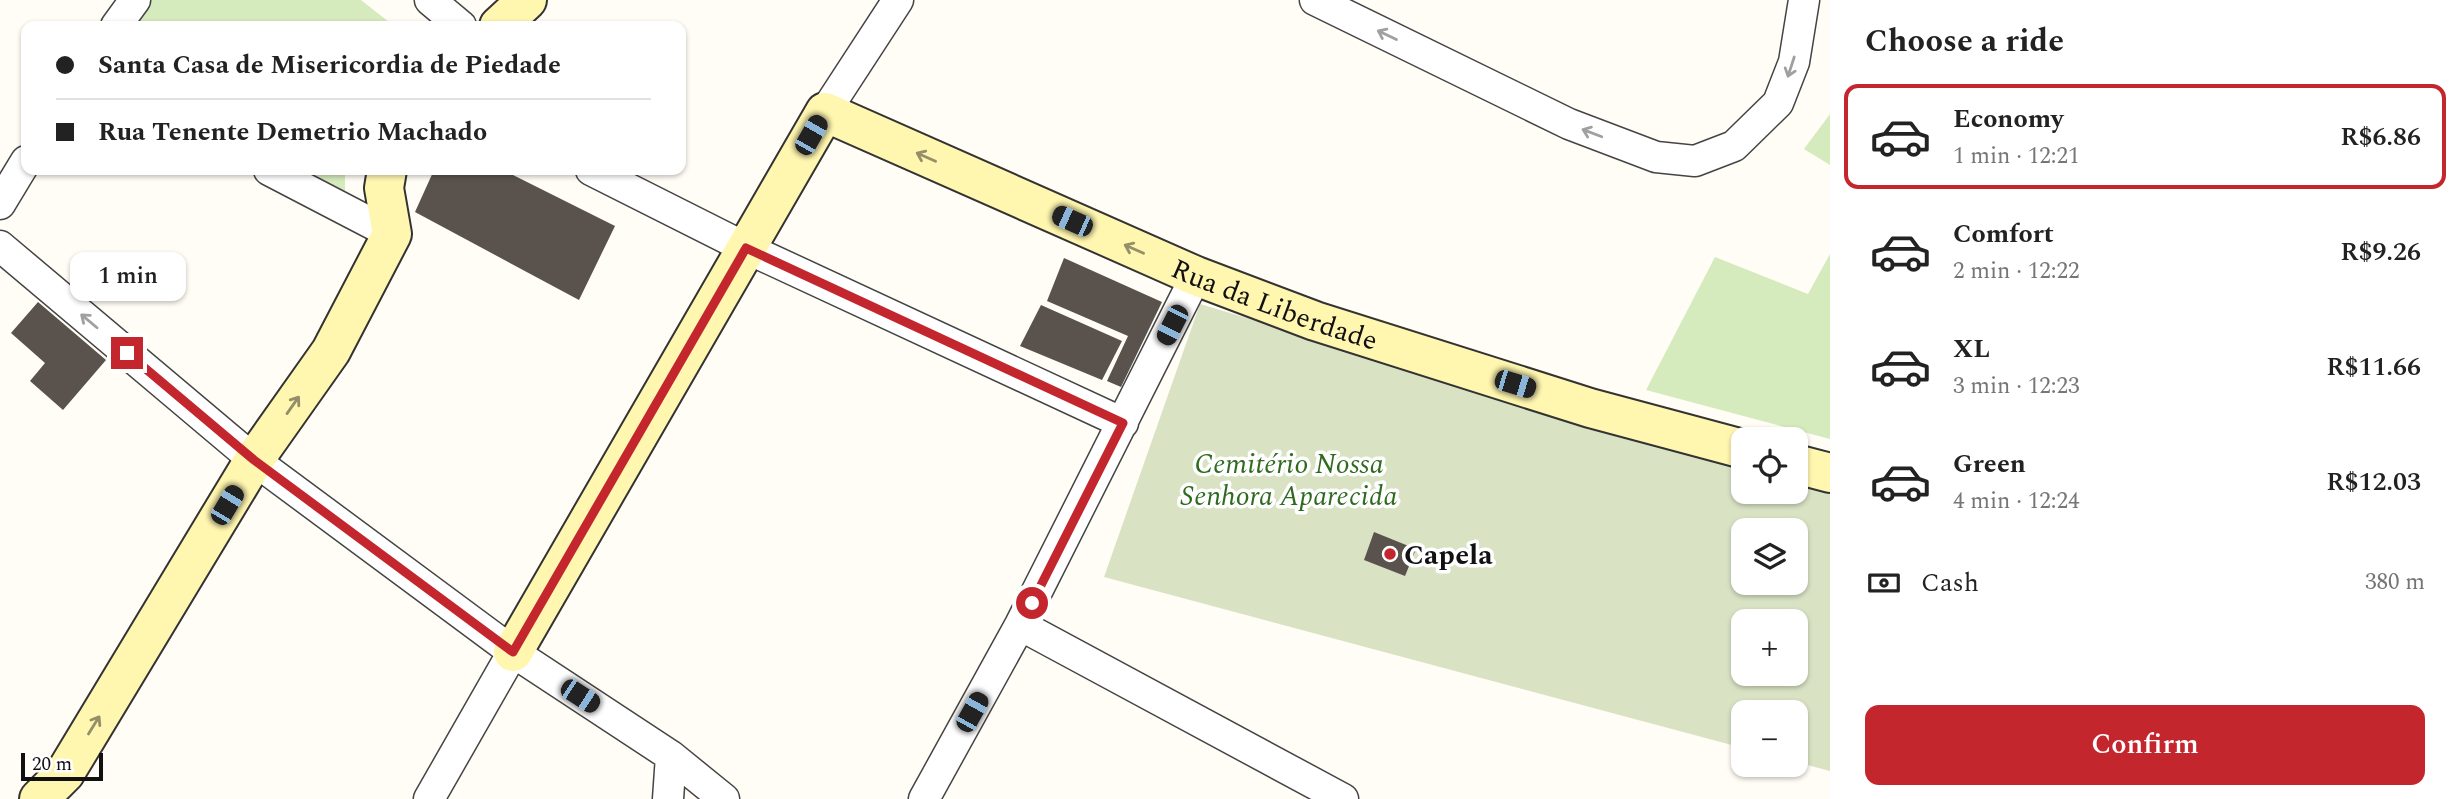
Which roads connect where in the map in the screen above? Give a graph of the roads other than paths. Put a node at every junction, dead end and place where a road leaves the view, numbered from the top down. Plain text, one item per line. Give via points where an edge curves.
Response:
1 (135, 0) edge
2 (430, 0) edge
3 (527, 0) edge
4 (898, 0) edge
5 (1315, 0) edge
6 (1804, 0) edge
7 (120, 21) edge
8 (455, 21) edge
9 (504, 21) edge
10 (825, 112) junction
11 (21, 169) edge
12 (279, 175) edge
13 (386, 175) edge
14 (601, 175) edge
15 (0, 204) edge
16 (393, 234) junction
17 (0, 246) edge
18 (746, 248) junction
19 (1196, 276) junction
20 (1123, 423) junction
21 (1731, 446) edge
22 (254, 460) junction
23 (1808, 467) edge
24 (1830, 473) edge
25 (1020, 625) junction
26 (513, 652) junction
27 (671, 756) junction
28 (39, 799) edge
29 (429, 799) edge
30 (668, 799) edge
31 (724, 799) edge
32 (924, 799) edge
33 (1343, 799) edge

1 - 7 street
2 - 8 street
3 - 9 street
4 - 10 street
6 -> 5 street via 1794,62 1778,103 1734,146 1695,161 1656,158 1569,124
10 - 18 street
19 -> 10 street, Rua da Liberdade
11 - 15 street
12 - 16 street
13 - 16 street via 384,188
14 - 18 street
22 -> 16 street via 331,351
22 -> 17 street
18 - 20 street
18 - 26 street
19 - 20 street
19 - 21 street, Rua da Liberdade via 1328,325 1590,408
20 - 25 street
22 - 26 street
28 -> 22 street via 65,773
23 - 24 street
25 - 32 street
25 - 33 street
26 - 27 street
26 - 29 street
27 - 30 street
27 - 31 street

